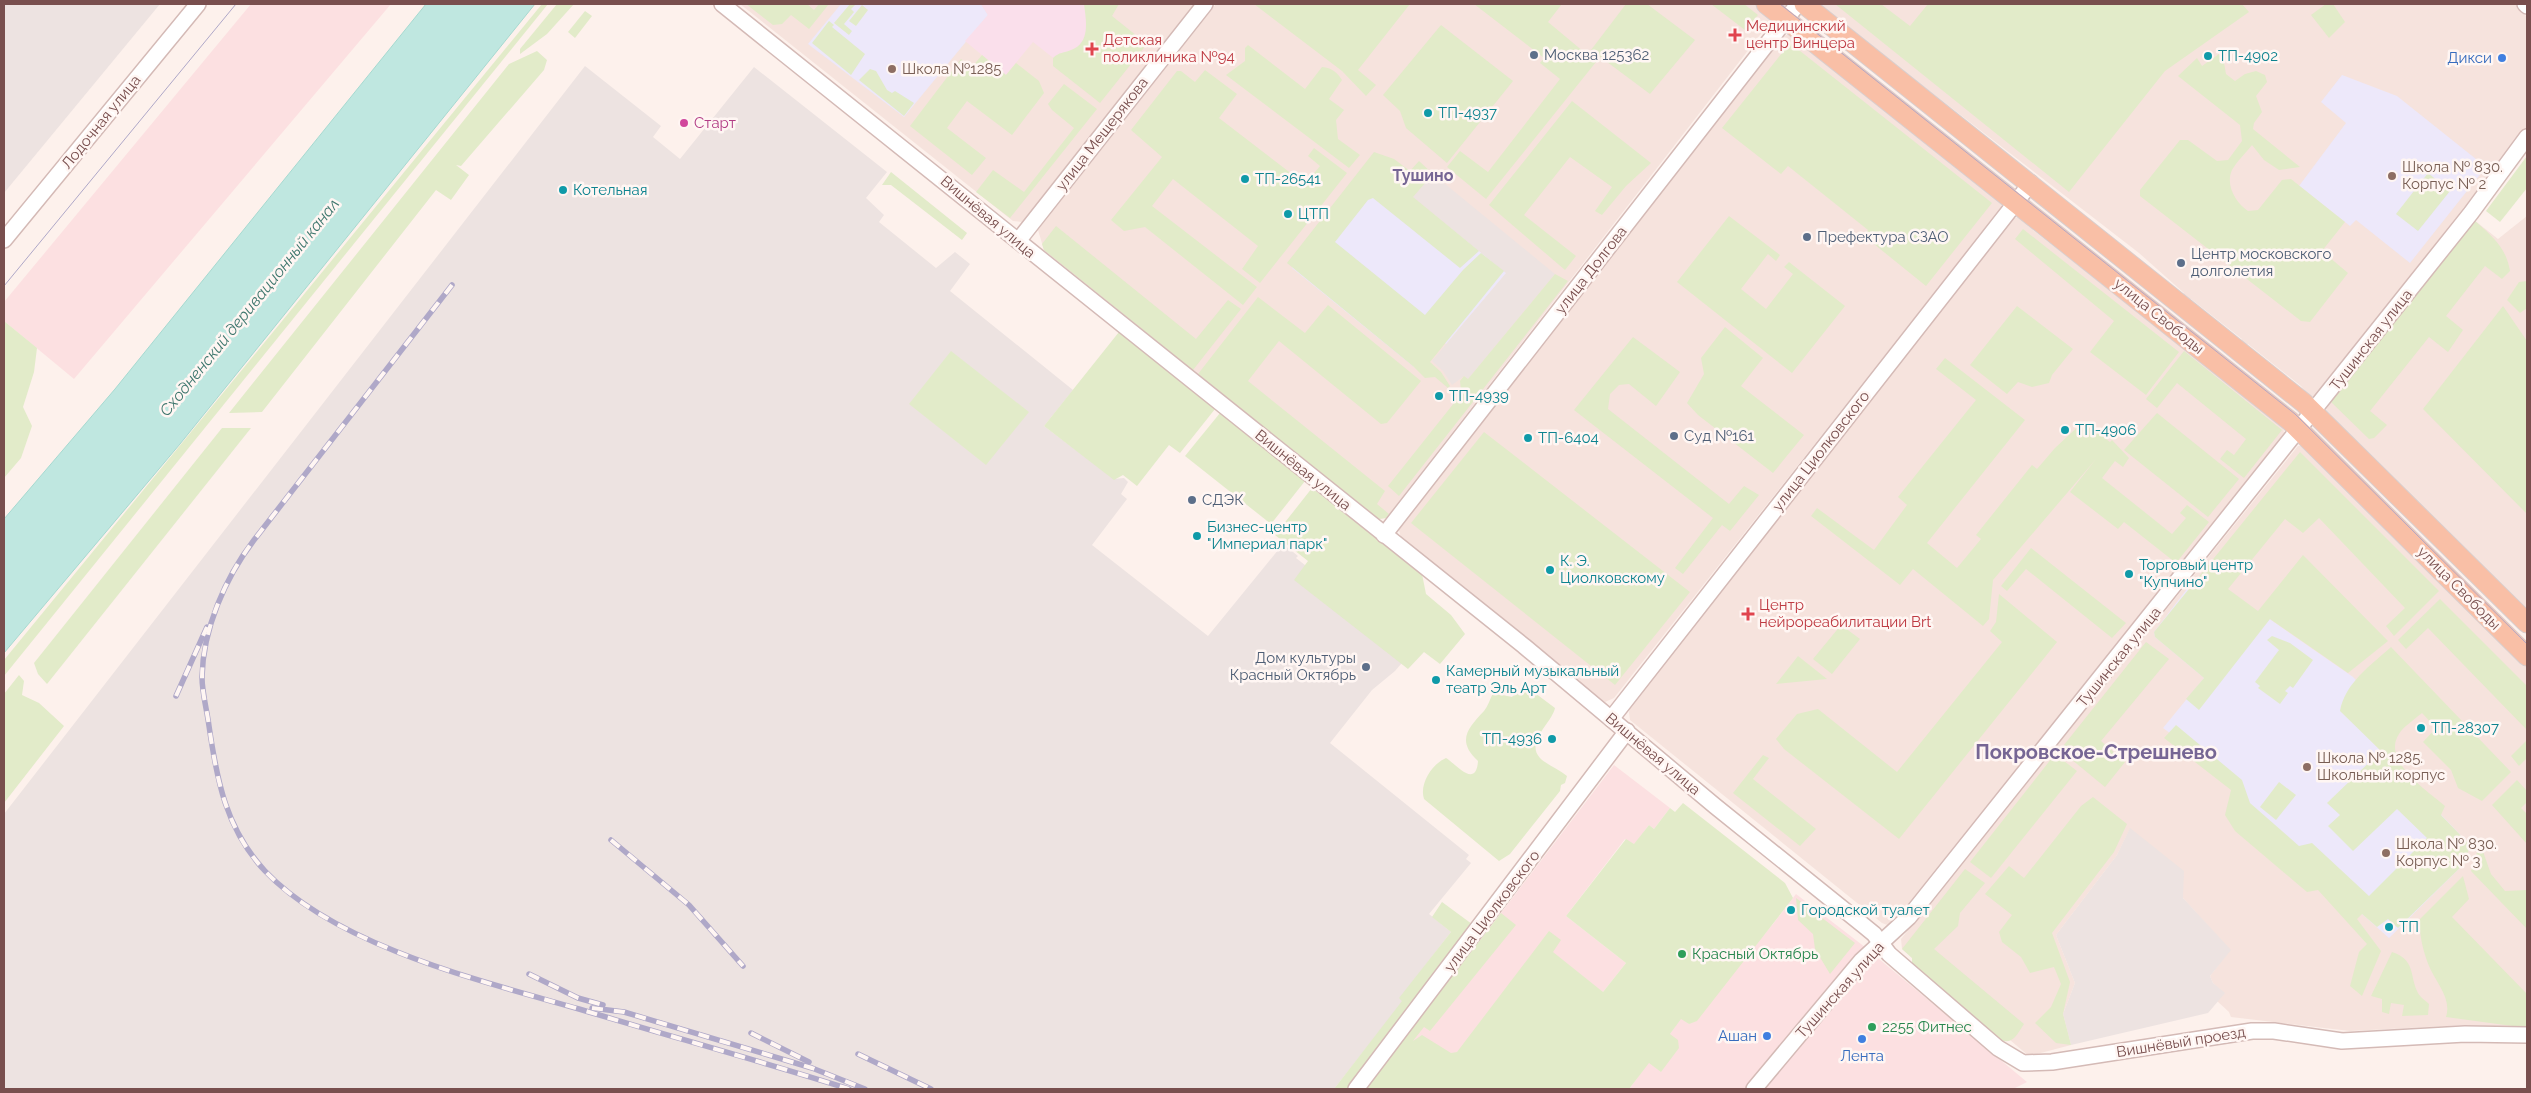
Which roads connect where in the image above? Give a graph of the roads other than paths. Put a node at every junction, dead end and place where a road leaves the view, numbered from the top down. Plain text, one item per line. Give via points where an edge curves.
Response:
1 (198, 4) edge
2 (722, 4) edge
3 (1204, 4) edge
4 (1766, 4) edge
5 (1798, 4) edge
6 (1804, 4) edge
7 (1786, 19) junction
8 (2527, 137) edge
9 (2031, 183) junction
10 (2016, 202) junction
11 (4, 240) edge
12 (1018, 241) junction
13 (2314, 412) junction
14 (2299, 429) junction
15 (1384, 535) junction
16 (2527, 623) edge
17 (2527, 656) edge
18 (1611, 718) junction
19 (1627, 731) junction
20 (1880, 942) junction
21 (2527, 1035) edge
22 (1356, 1089) edge
23 (1754, 1089) edge

1 - 11 street, Лодочная улица
2 - 12 street, Вишнёвая улица
3 - 12 street, улица Мещерякова
4 - 7 main road, улица Свободы
5 - 7 street, улица Долгова
6 - 9 main road, улица Свободы
7 - 10 main road, улица Свободы
7 - 15 street, улица Долгова
8 - 13 street, Тушинская улица
9 - 10 street, улица Циолковского
9 - 13 main road, улица Свободы
10 - 14 main road, улица Свободы
10 - 18 street, улица Циолковского
12 - 15 street, Вишнёвая улица
13 - 14 street, Тушинская улица
13 - 16 main road, улица Свободы
14 - 17 main road, улица Свободы
14 - 20 street, Тушинская улица via 1909,917
15 - 18 street, Вишнёвая улица
18 - 19 street, Вишнёвая улица
19 - 20 street, Вишнёвая улица
19 - 22 street, улица Циолковского
20 - 21 street, Вишнёвый проезд via 1889,954 1998,1048 2023,1063 2052,1062 2252,1031 2342,1041 2465,1034
20 - 23 street, Тушинская улица via 1831,995

